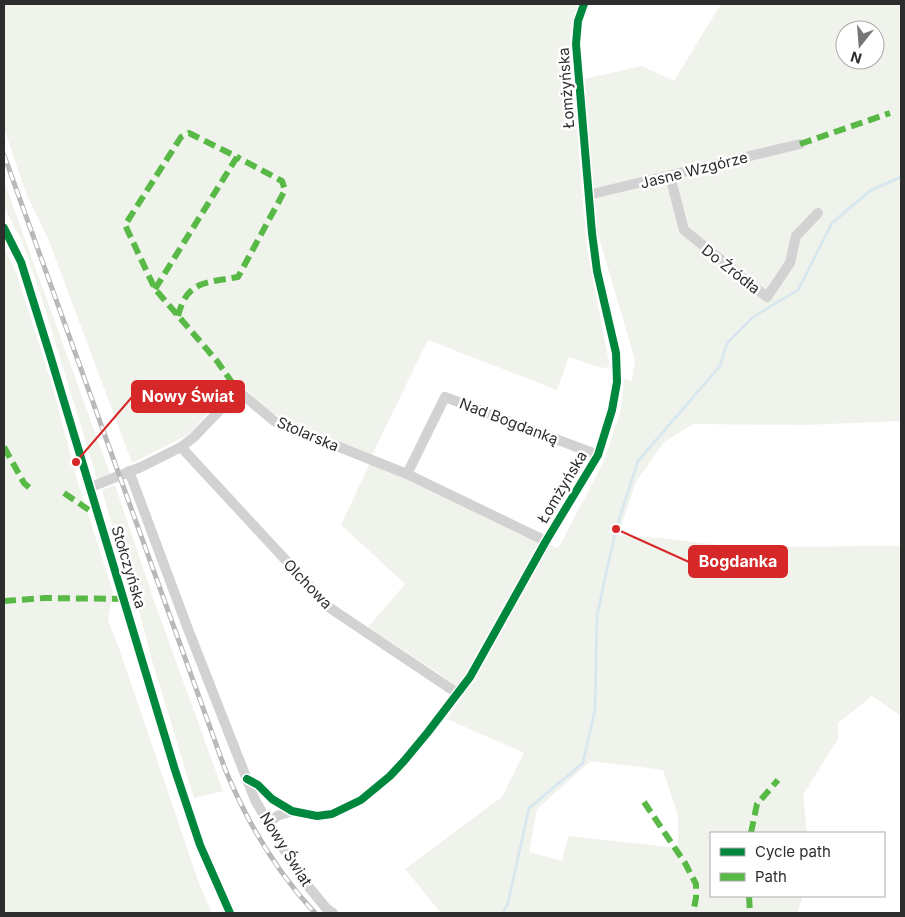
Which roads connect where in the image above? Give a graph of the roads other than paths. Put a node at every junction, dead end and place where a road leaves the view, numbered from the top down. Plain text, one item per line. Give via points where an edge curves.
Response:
1 (584, 4) edge
2 (800, 144) dead end
3 (670, 176) junction
4 (588, 195) junction
5 (818, 213) dead end
6 (4, 228) edge
7 (181, 448) junction
8 (598, 455) junction
9 (129, 471) junction
10 (407, 474) junction
11 (91, 487) junction
12 (546, 541) junction
13 (456, 693) junction
14 (247, 779) junction
15 (292, 811) junction
16 (269, 823) junction
17 (230, 913) edge
18 (333, 913) edge

1 - 4 street, Łomżyńska via 576,37
2 - 3 street, Jasne Wzgórze
3 - 4 street, Jasne Wzgórze
3 - 5 street, Do Źródła via 684,230 767,297 790,263 796,236
4 - 8 street, Łomżyńska via 597,271 618,366 612,410
6 - 11 street, Stołczyńska via 23,267
7 - 9 street, Stolarska
7 - 10 street, Stolarska via 238,391 274,421
7 - 13 street, Olchowa via 330,608
8 - 10 street, Nad Bogdanką via 445,397
8 - 12 street, Łomżyńska
9 - 11 street, Stolarska
9 - 14 street, Nowy Świat
10 - 12 street, Stolarska
11 - 17 street, Stołczyńska via 175,770 200,845
12 - 13 street, Łomżyńska via 484,655
13 - 15 street, Łomżyńska via 404,761 360,800 332,814 317,816
14 - 15 street, Łomżyńska
14 - 16 street, Nowy Świat
15 - 16 street via 277,816
16 - 18 street, Nowy Świat via 308,886

